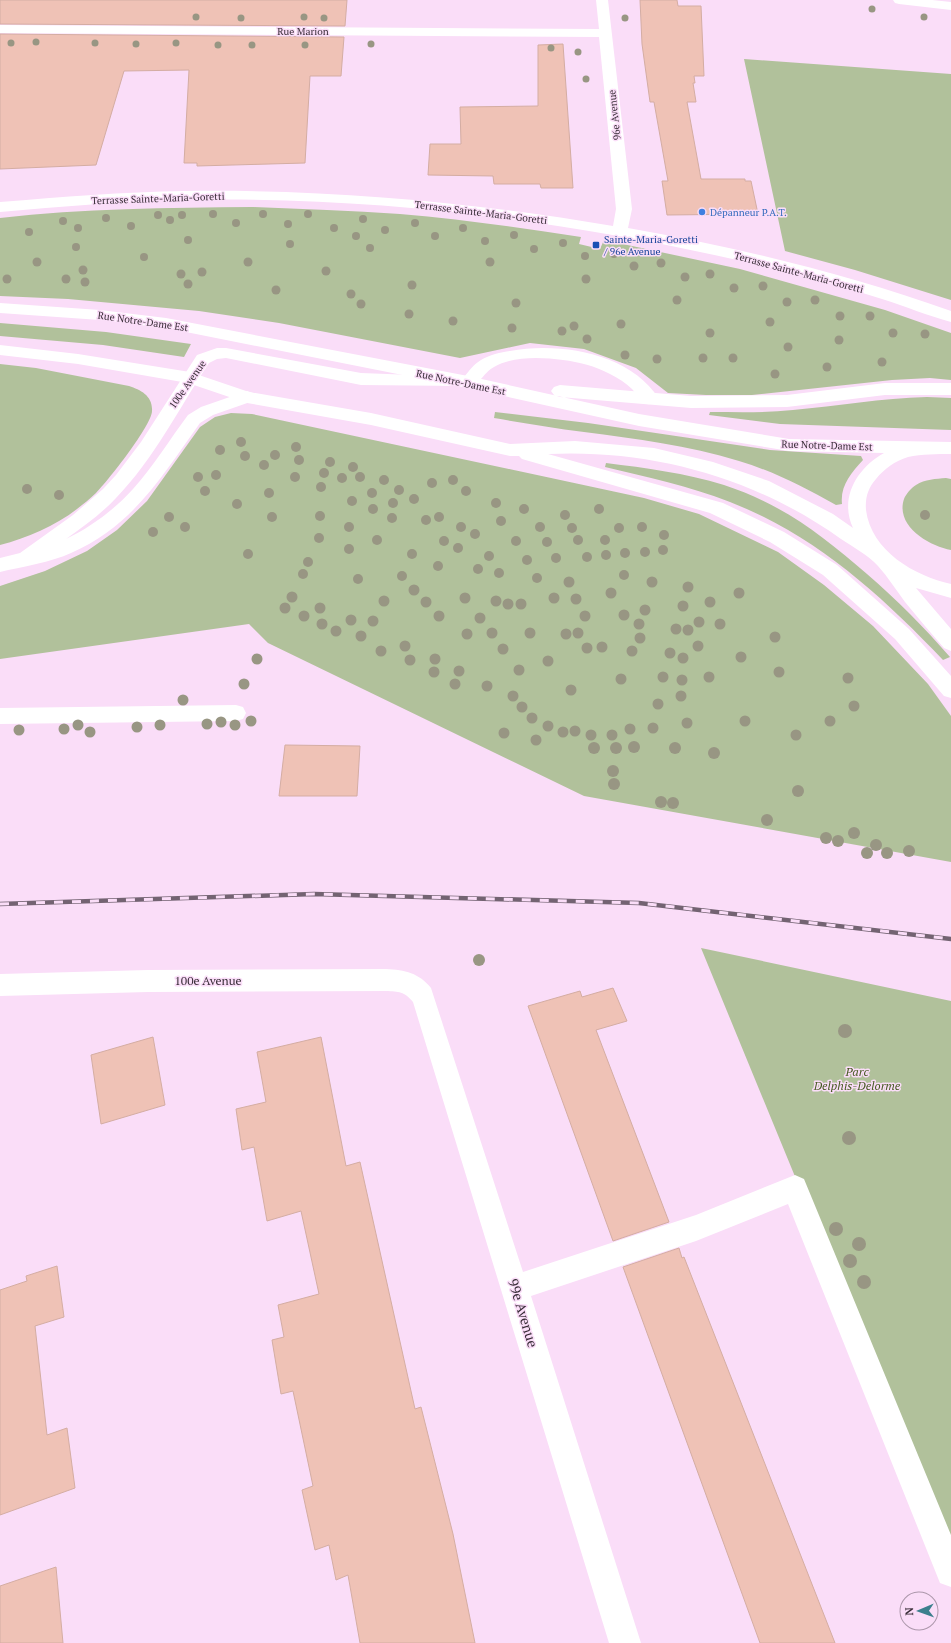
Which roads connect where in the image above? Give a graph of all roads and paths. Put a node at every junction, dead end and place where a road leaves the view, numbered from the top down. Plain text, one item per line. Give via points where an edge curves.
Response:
1 (602, 0) edge
2 (899, 0) edge
3 (951, 6) edge
4 (0, 29) edge
5 (605, 33) junction
6 (0, 207) edge
7 (620, 230) junction
8 (0, 308) edge
9 (951, 317) edge
10 (0, 350) edge
11 (190, 378) junction
12 (463, 381) junction
13 (951, 389) edge
14 (247, 396) junction
15 (650, 399) junction
16 (923, 448) junction
17 (951, 448) edge
18 (510, 450) junction
19 (25, 558) junction
20 (884, 560) junction
21 (0, 565) edge
22 (951, 591) edge
23 (951, 643) edge
24 (951, 690) edge
25 (236, 713) dead end
26 (0, 716) edge
27 (0, 985) edge
28 (415, 986) joint
29 (516, 1288) junction
30 (951, 1572) edge
31 (624, 1643) edge

1 - 5 street, 96e Avenue
2 - 3 street
4 - 5 street, Rue Marion
5 - 7 street, 96e Avenue via 624,209
6 - 7 street, Terrasse Sainte-Maria-Goretti via 204,195 309,197 440,206
7 - 9 street, Terrasse Sainte-Maria-Goretti via 817,275
8 - 12 street, Rue Notre-Dame Est via 100,315 166,323
10 - 11 street via 78,359
11 - 12 street, 100e Avenue via 203,359 218,353 361,379
11 - 14 street
11 - 19 street, 100e Avenue via 143,450 110,493 80,521
12 - 15 street
12 - 15 street via 486,364 512,356 538,353 564,355 613,368 632,380
12 - 16 street, Rue Notre-Dame Est via 639,420 789,445
13 - 15 street via 885,389 787,401 691,402
14 - 18 street via 371,419
14 - 19 street, 100e Avenue via 194,418 139,494 91,535 63,550
16 - 17 street
16 - 20 street via 894,456 872,470 859,489 856,512 864,537
18 - 20 street via 575,447 654,454 707,466 763,486 826,519
18 - 24 street via 716,508 776,537 830,570 902,634
19 - 21 street, 100e Avenue
20 - 22 street via 910,577 940,590
20 - 23 street
25 - 26 street
27 - 28 street, 100e Avenue via 148,981 386,980 404,981
28 - 29 street, 99e Avenue via 423,996
29 - 30 street via 696,1228 795,1188
29 - 31 street, 99e Avenue

